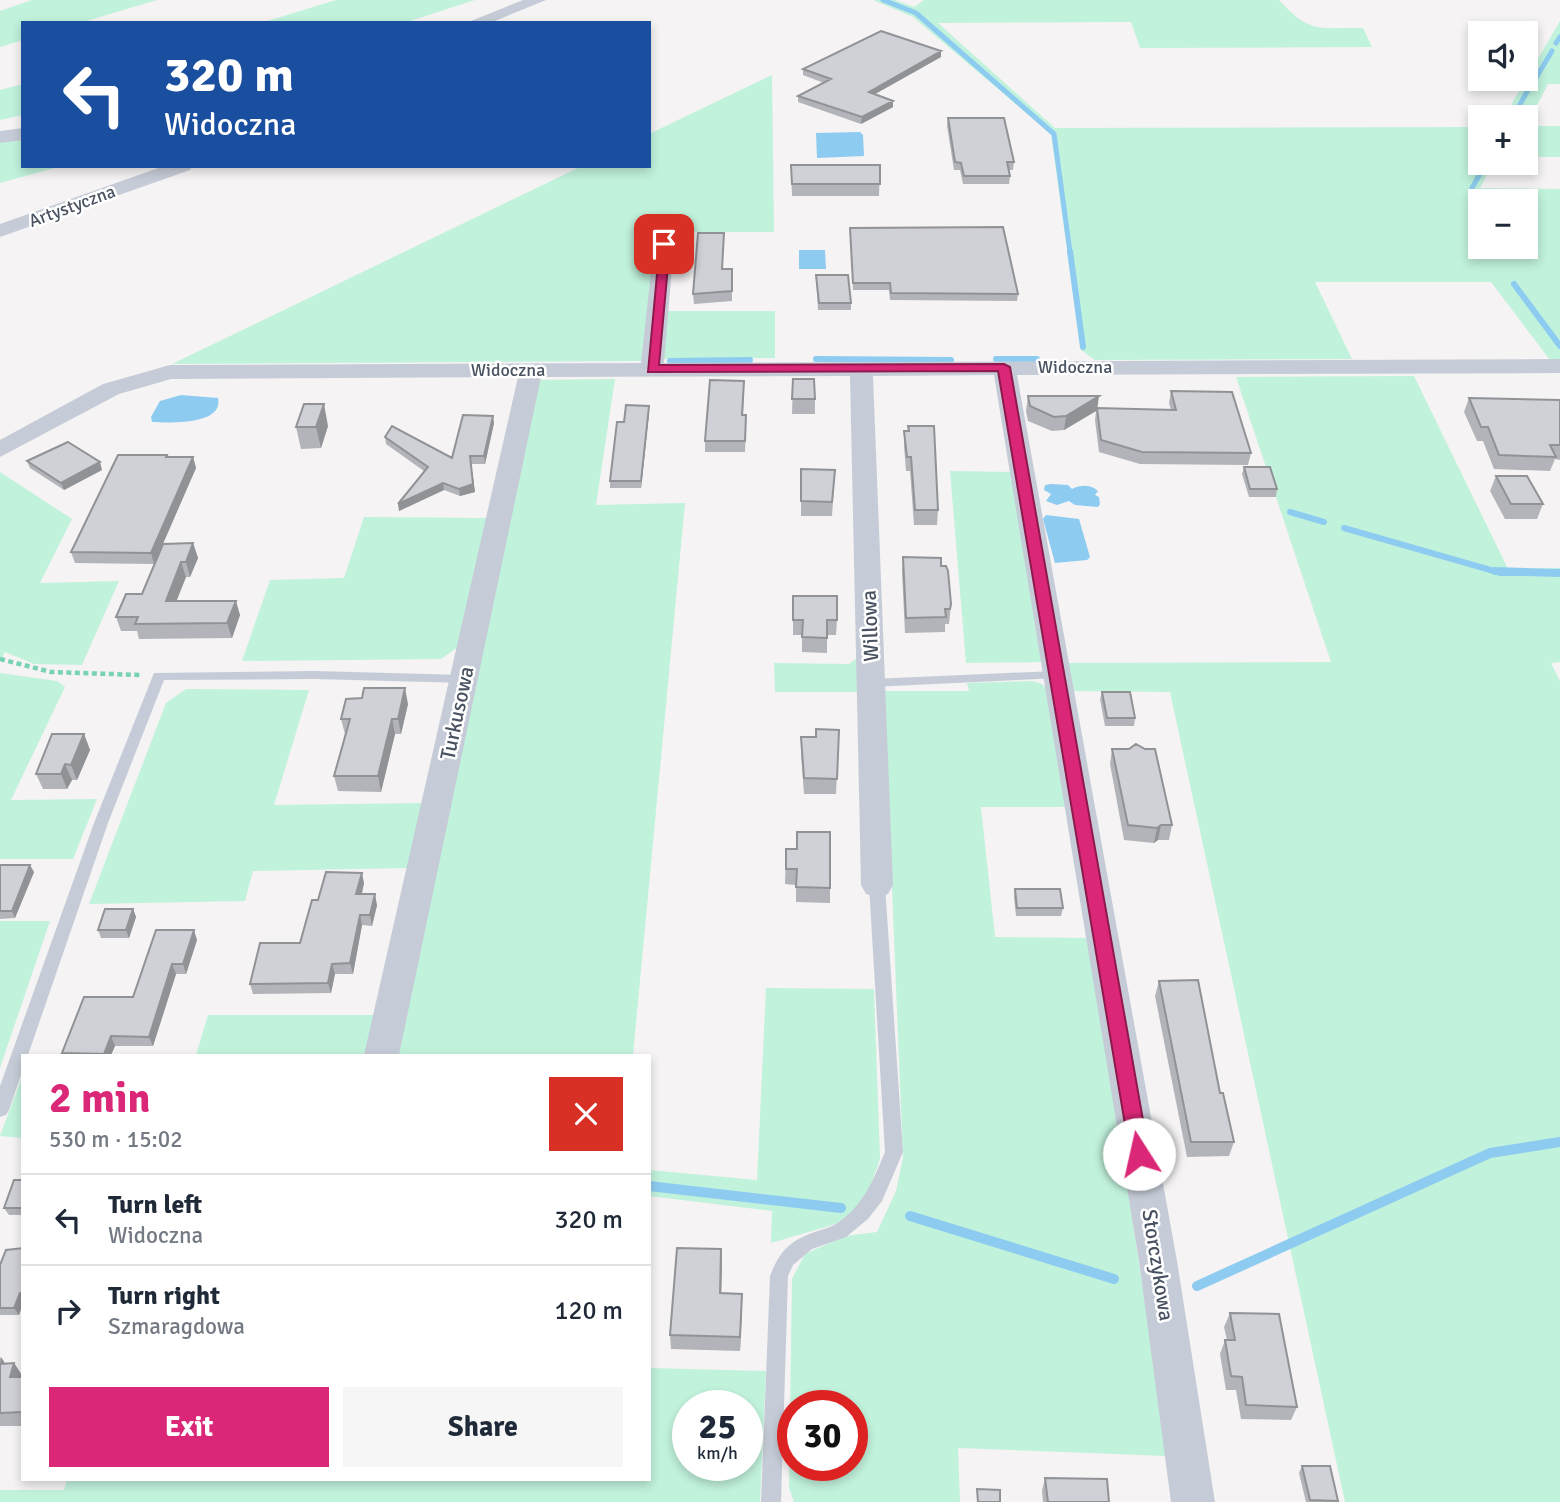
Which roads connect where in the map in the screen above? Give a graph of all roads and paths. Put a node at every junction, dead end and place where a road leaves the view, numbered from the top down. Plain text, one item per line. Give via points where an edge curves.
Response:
1 (538, 0) edge
2 (480, 21) edge
3 (21, 134) edge
4 (0, 137) edge
5 (177, 168) edge
6 (0, 231) edge
7 (664, 244) dead end
8 (1004, 367) junction
9 (1560, 367) edge
10 (861, 368) junction
11 (652, 369) junction
12 (531, 370) junction
13 (0, 450) edge
14 (0, 659) edge
15 (1055, 675) junction
16 (159, 676) junction
17 (465, 679) junction
18 (872, 682) junction
19 (877, 885) joint
20 (382, 1054) edge
21 (0, 1110) edge
22 (771, 1502) edge
23 (1193, 1502) edge

1 - 2 street
3 - 4 street
5 - 6 street, Artystyczna
7 - 11 street
8 - 9 street, Widoczna
8 - 10 street, Widoczna
8 - 15 street, Storczykowa
10 - 11 street, Widoczna
10 - 18 street, Willowa
11 - 12 street, Widoczna
12 - 13 street, Widoczna via 170,372 111,389
12 - 17 street, Turkusowa
14 - 16 path via 19,667 74,675
15 - 18 lane
15 - 23 street, Storczykowa via 1158,1261
16 - 17 lane
16 - 21 lane via 101,823
17 - 20 street, Turkusowa
18 - 19 street, Willowa
19 - 22 lane via 894,1152 876,1195 862,1213 840,1231 806,1243 786,1259 779,1276

